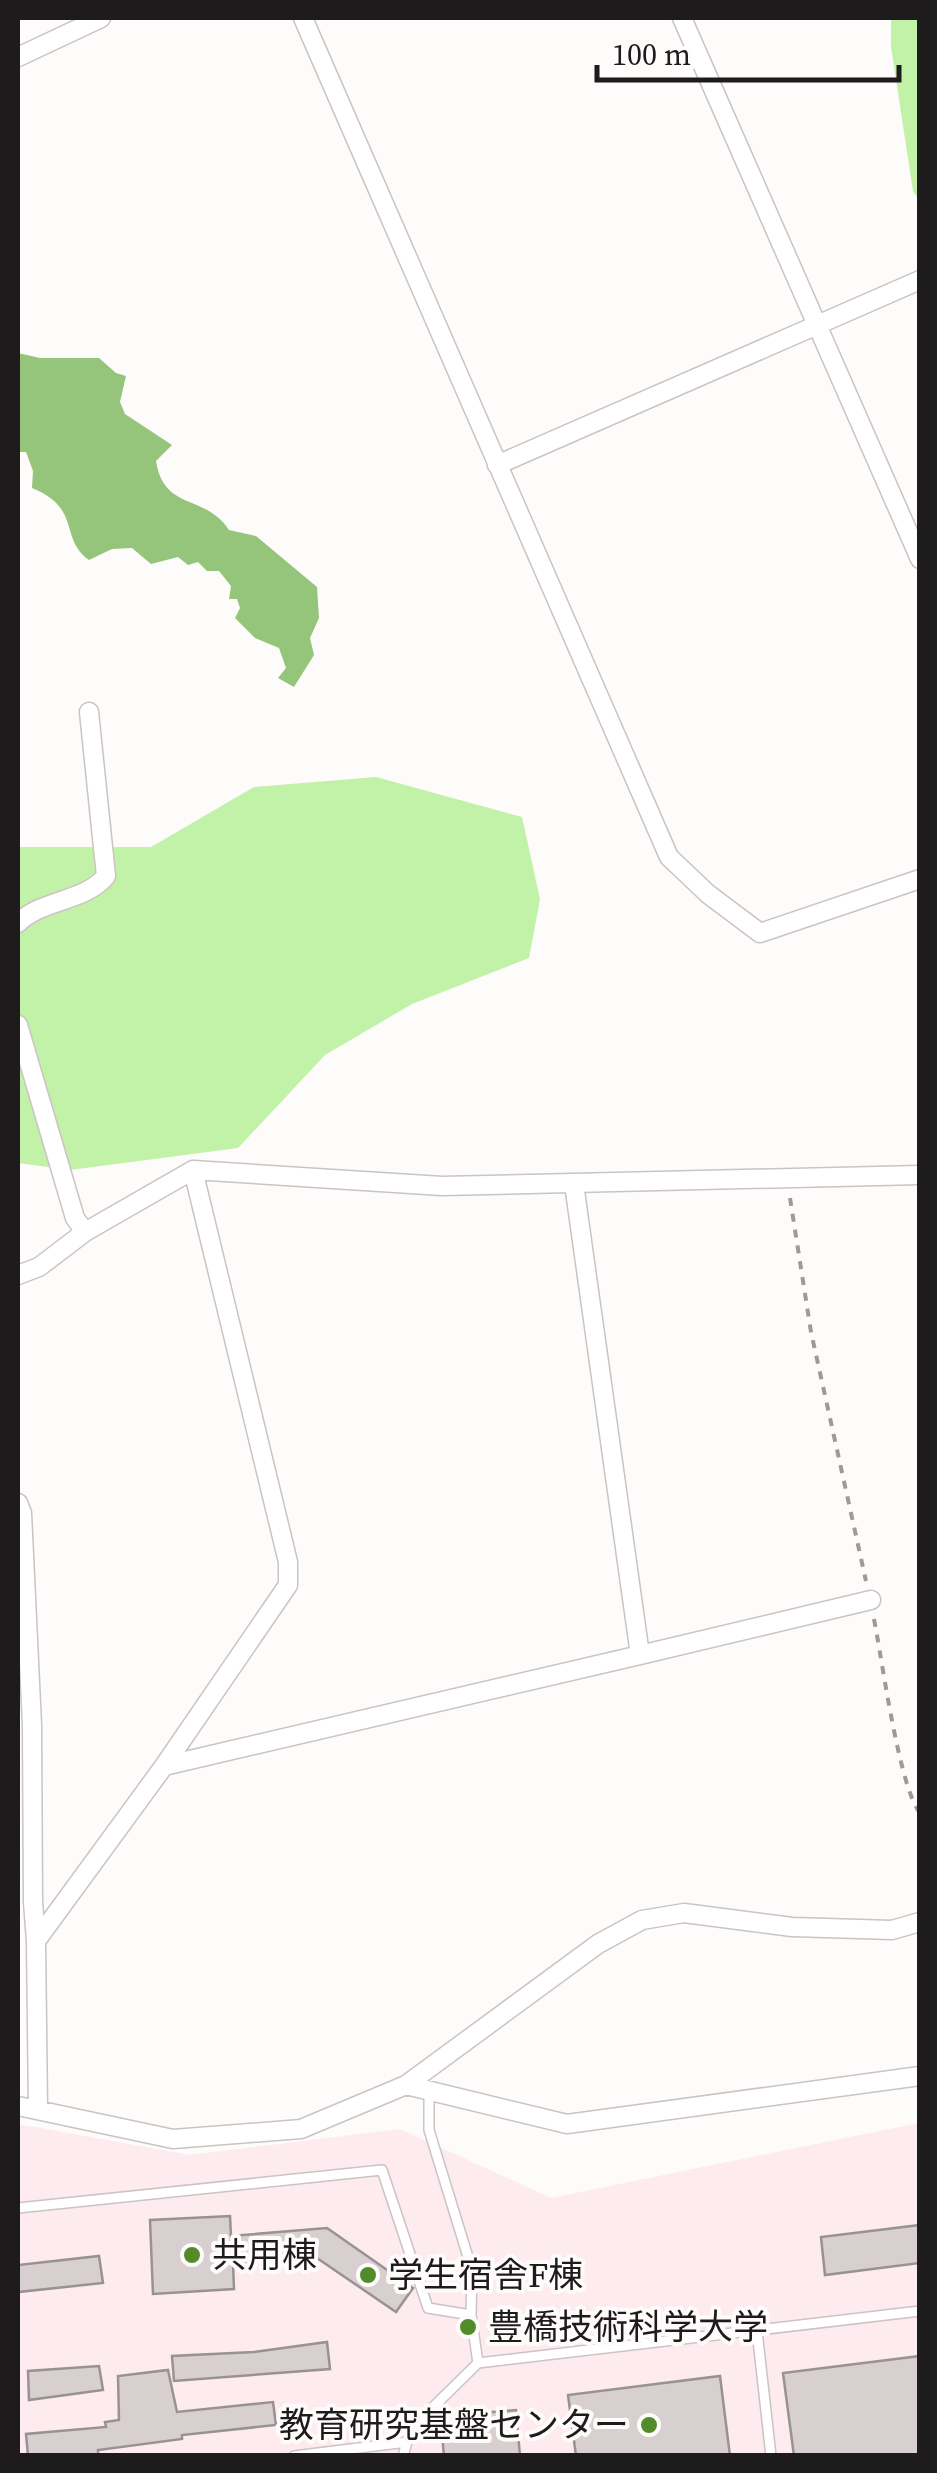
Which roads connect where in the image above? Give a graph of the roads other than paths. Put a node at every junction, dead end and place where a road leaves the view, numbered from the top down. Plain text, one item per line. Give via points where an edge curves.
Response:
1 (100, 18) edge
2 (304, 18) edge
3 (682, 18) edge
4 (18, 56) edge
5 (920, 280) edge
6 (817, 325) junction
7 (497, 464) junction
8 (920, 559) edge
9 (89, 712) dead end
10 (920, 879) edge
11 (18, 922) edge
12 (18, 1025) edge
13 (193, 1170) junction
14 (920, 1176) edge
15 (574, 1184) junction
16 (85, 1232) junction
17 (18, 1276) edge
18 (18, 1503) edge
19 (870, 1600) road end
20 (640, 1655) junction
21 (164, 1766) junction
22 (25, 1904) edge
23 (920, 1922) edge
24 (36, 1941) junction
25 (920, 2076) edge
26 (406, 2085) junction
27 (429, 2090) junction
28 (18, 2106) edge
29 (38, 2110) junction
30 (18, 2208) edge
31 (920, 2311) edge
32 (471, 2314) junction
33 (757, 2331) junction
34 (478, 2363) junction
35 (407, 2442) junction
36 (294, 2456) edge
37 (403, 2456) edge
38 (771, 2456) edge

1 - 4 street
2 - 7 street
3 - 6 street
5 - 6 street
6 - 7 street
6 - 8 street
7 - 10 street via 669,857 760,933
9 - 11 street via 106,876 97,887
12 - 16 street via 75,1218
13 - 15 street via 442,1186
13 - 16 street
13 - 21 street via 288,1562 288,1585
14 - 15 street
15 - 20 street
16 - 17 street
18 - 22 street via 32,1724
19 - 20 street
20 - 21 street
21 - 24 street
22 - 24 street
23 - 26 street via 892,1930 684,1913 642,1920 598,1944
24 - 29 street
25 - 27 street via 567,2124
26 - 27 street
26 - 29 street via 301,2129 173,2139
27 - 32 lane via 429,2130 472,2270
28 - 29 street
30 - 32 lane via 382,2170 428,2308
31 - 33 lane
32 - 34 lane
33 - 34 lane
33 - 38 lane
34 - 35 lane via 423,2416
35 - 36 lane
35 - 37 lane

